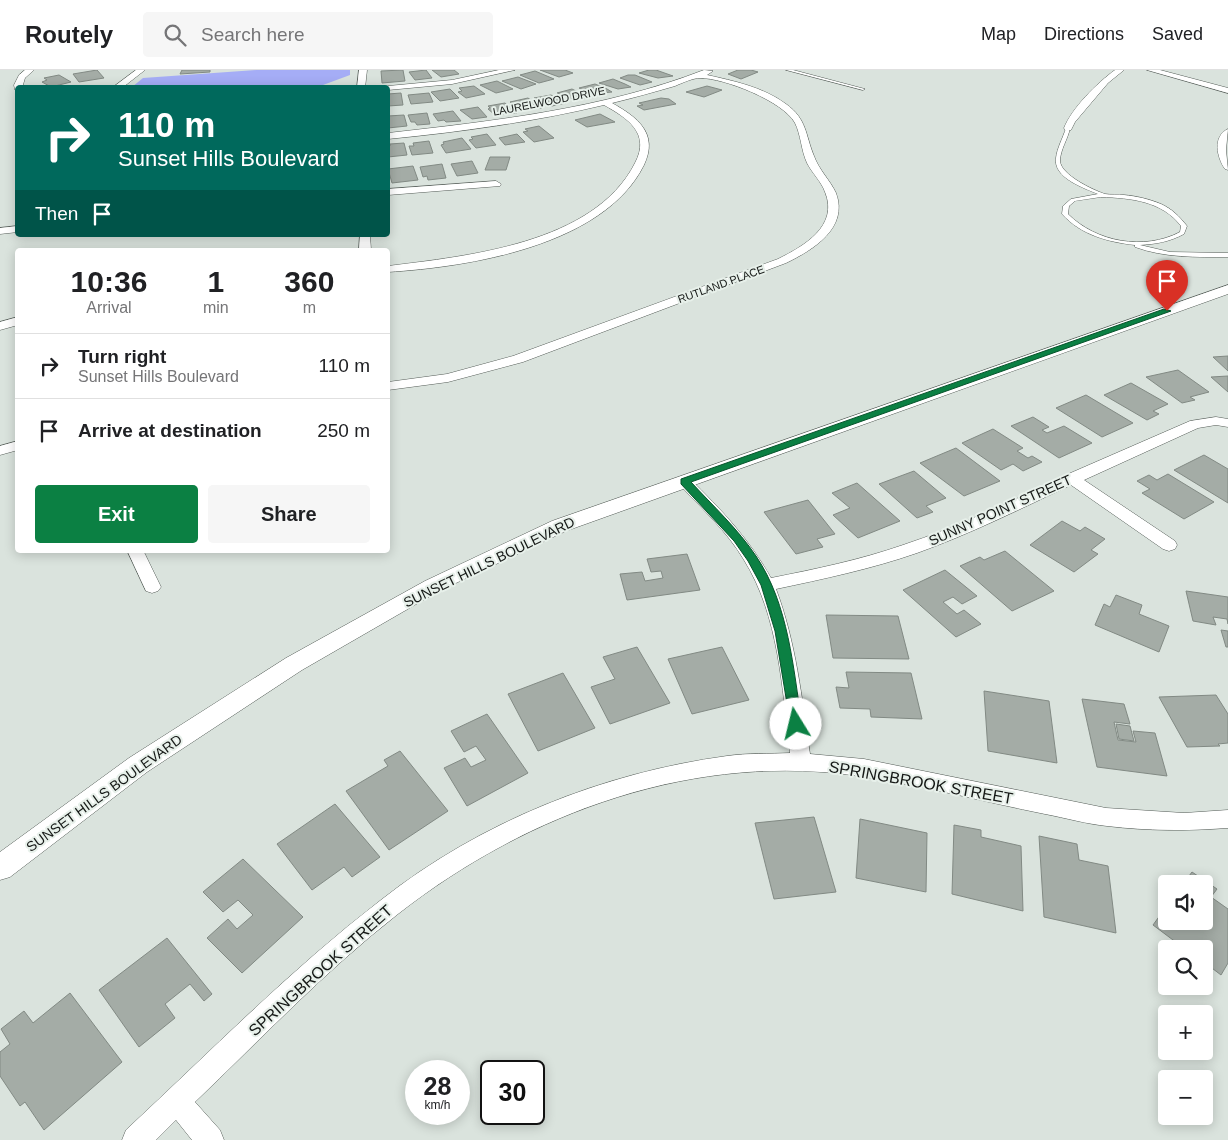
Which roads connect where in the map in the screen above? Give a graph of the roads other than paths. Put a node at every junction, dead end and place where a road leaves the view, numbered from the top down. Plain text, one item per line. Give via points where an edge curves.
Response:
1 (30, 70) edge
2 (141, 70) edge
3 (363, 70) edge
4 (511, 70) edge
5 (711, 70) edge
6 (788, 70) edge
7 (1120, 70) edge
8 (1150, 70) edge
9 (699, 75) junction
10 (18, 85) edge
11 (120, 85) edge
12 (361, 85) edge
13 (390, 88) edge
14 (863, 89) dead end
15 (1228, 91) edge
16 (605, 102) junction
17 (1068, 128) joint
18 (1228, 132) edge
19 (390, 136) edge
20 (1228, 167) edge
21 (496, 184) dead end
22 (390, 192) edge
23 (1103, 195) junction
24 (15, 229) edge
25 (0, 231) edge
26 (1132, 242) junction
27 (1228, 255) edge
28 (390, 269) edge
29 (1228, 290) edge
30 (15, 322) edge
31 (0, 326) edge
32 (390, 386) edge
33 (1228, 423) edge
34 (15, 446) edge
35 (0, 451) edge
36 (1071, 478) junction
37 (684, 481) junction
38 (1169, 545) dead end
39 (136, 553) edge
40 (766, 585) junction
41 (152, 587) dead end
42 (801, 761) junction
43 (1228, 819) edge
44 (0, 868) edge
45 (177, 1101) junction
46 (136, 1140) edge
47 (210, 1140) edge

1 - 10 street
2 - 11 street
3 - 12 street
4 - 13 street via 452,82
5 - 9 street, LAURELWOOD DRIVE
6 - 14 lane
7 - 17 street via 1105,81
8 - 15 street
9 - 16 street, LAURELWOOD DRIVE
9 - 32 street, RUTLAND PLACE via 760,93 795,116 802,128 810,159 832,195 834,210 821,236 782,261 518,359 448,378
16 - 19 street, LAURELWOOD DRIVE via 492,125
16 - 28 street via 634,120 641,129 646,150 627,186 613,200 586,219 543,239 482,256
17 - 23 lane via 1058,162 1060,169 1077,183
18 - 20 street via 1221,145 1220,156
21 - 22 street
23 - 26 lane via 1073,200 1066,206 1065,214 1083,230 1100,237
23 - 26 lane via 1154,204 1179,218 1184,226 1182,233 1175,238 1160,242
24 - 25 street
26 - 27 lane via 1151,250
29 - 37 street, SUNSET HILLS BOULEVARD
30 - 31 street
33 - 36 street, SUNNY POINT STREET via 1194,424
34 - 35 street
36 - 38 street
36 - 40 street, SUNNY POINT STREET via 910,549 845,569
37 - 40 street via 738,538
37 - 44 street, SUNSET HILLS BOULEVARD via 559,526 432,586 311,654 138,765
39 - 41 street
40 - 42 street via 781,631
42 - 43 street, SPRINGBROOK STREET via 864,768 1106,817 1184,822
42 - 45 street, SPRINGBROOK STREET via 728,764 650,779 582,800 515,828 457,860 390,906 333,954
45 - 46 street, SPRINGBROOK STREET
45 - 47 street

